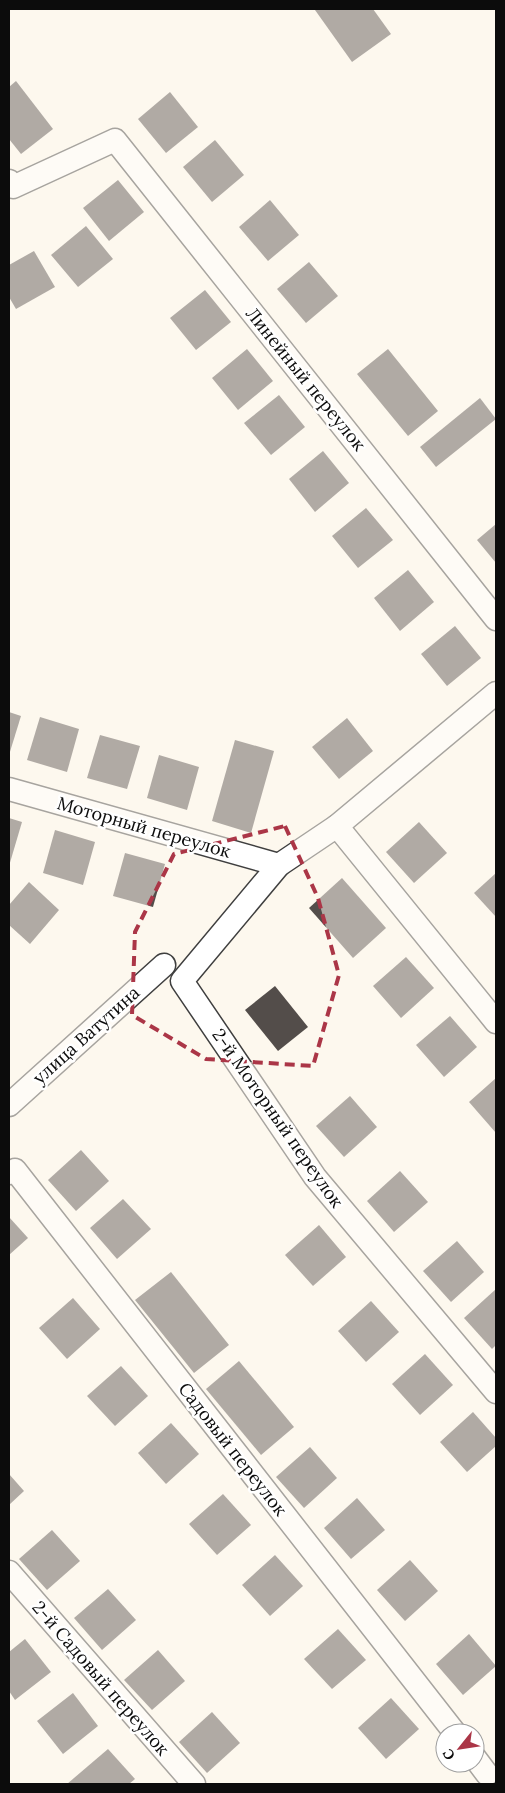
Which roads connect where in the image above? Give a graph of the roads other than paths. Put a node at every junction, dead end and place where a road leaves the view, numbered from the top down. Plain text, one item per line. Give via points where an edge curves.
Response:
1 (9, 181) edge
2 (496, 619) edge
3 (496, 693) edge
4 (9, 789) edge
5 (337, 826) junction
6 (279, 866) junction
7 (164, 965) dead end
8 (496, 1022) edge
9 (9, 1105) edge
10 (9, 1172) edge
11 (496, 1392) edge
12 (9, 1572) edge
13 (447, 1723) edge
14 (194, 1784) edge

1 - 2 street, Линейный переулок via 13,186 115,140
3 - 5 street
4 - 6 street, Моторный переулок
5 - 6 street
5 - 8 street
6 - 11 street, 2-й Моторный переулок via 182,981 315,1177
7 - 9 street, улица Ватутина
10 - 13 street, Садовый переулок via 15,1170
12 - 14 street, 2-й Садовый переулок

